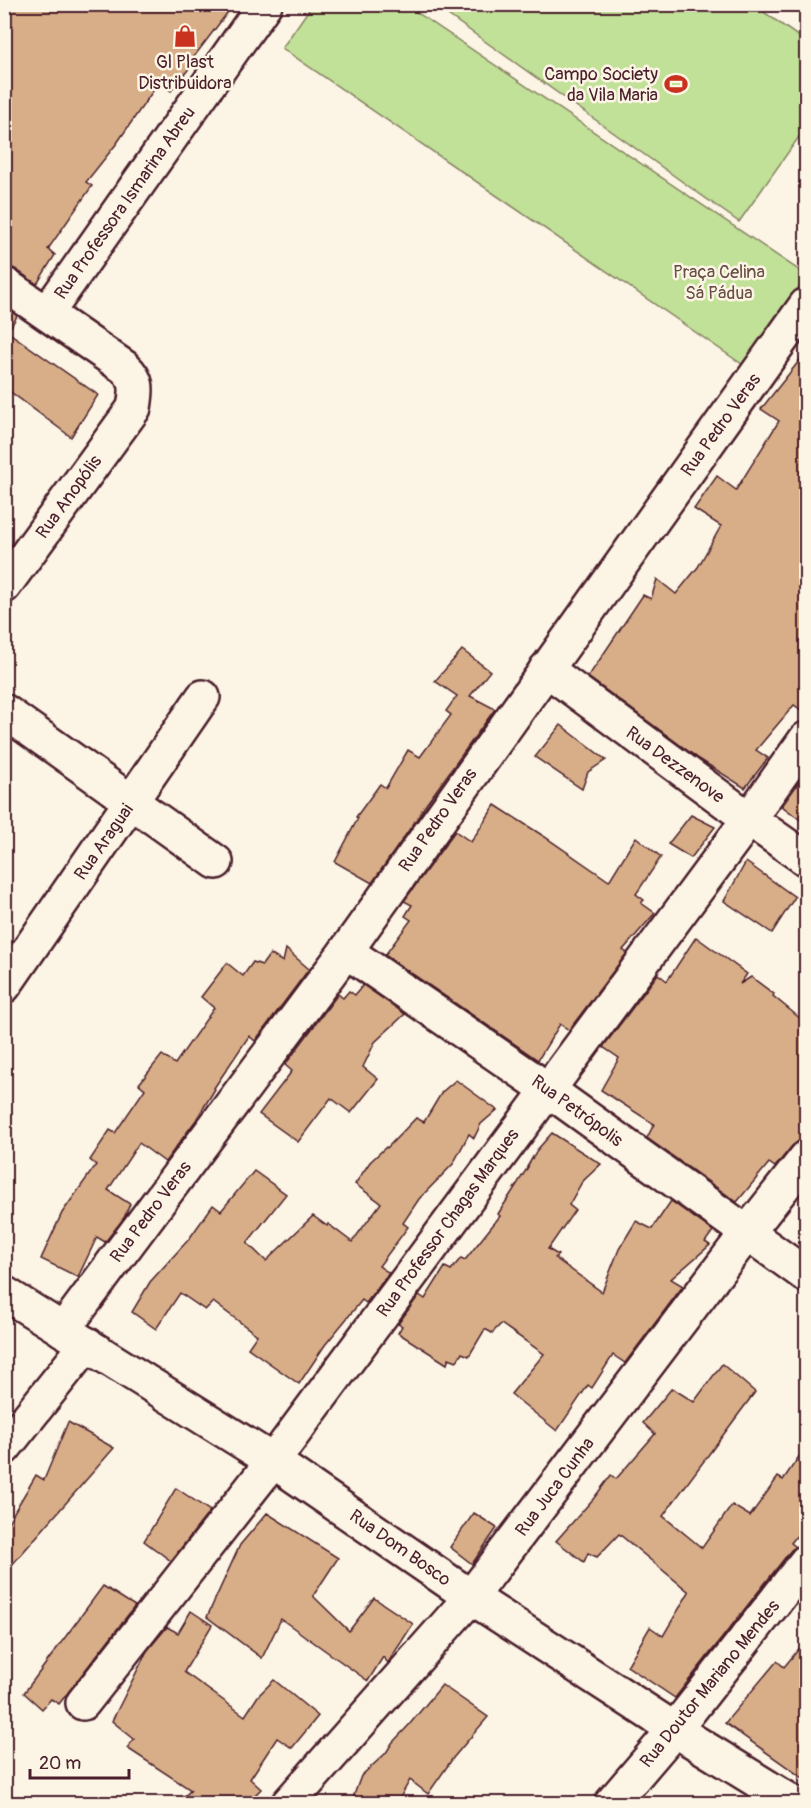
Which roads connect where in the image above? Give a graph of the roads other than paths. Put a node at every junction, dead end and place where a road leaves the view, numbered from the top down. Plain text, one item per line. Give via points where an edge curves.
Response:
1 (265, 4) edge
2 (4, 284) edge
3 (807, 305) edge
4 (47, 313) junction
5 (4, 586) edge
6 (546, 669) junction
7 (203, 697) dead end
8 (4, 711) edge
9 (807, 739) edge
10 (131, 802) junction
11 (749, 819) junction
12 (807, 859) edge
13 (216, 862) dead end
14 (346, 951) junction
15 (4, 986) edge
16 (547, 1089) junction
17 (807, 1158) edge
18 (747, 1233) junction
19 (807, 1275) edge
20 (4, 1293) edge
21 (75, 1337) junction
22 (4, 1448) edge
23 (273, 1461) junction
24 (807, 1563) edge
25 (471, 1598) junction
26 (83, 1703) dead end
27 (675, 1729) junction
28 (288, 1803) edge
29 (611, 1803) edge
30 (795, 1803) edge

1 - 4 street, Rua Professora Ismarina Abreu
2 - 4 street
3 - 6 street, Rua Pedro Veras
4 - 5 street, Rua Anopólis via 133,375 134,408
6 - 11 street, Rua Dezzenove
6 - 14 street, Rua Pedro Veras
7 - 10 street, Rua Araguai
8 - 10 street
9 - 11 street, Rua Professor Chagas Marques
10 - 13 street
10 - 15 street, Rua Araguai
11 - 12 street, Rua Dezzenove
11 - 16 street, Rua Professor Chagas Marques
14 - 16 street, Rua Petrópolis
14 - 21 street, Rua Pedro Veras
16 - 18 street, Rua Petrópolis
16 - 23 street, Rua Professor Chagas Marques
17 - 18 street, Rua Juca Cunha
18 - 19 street, Rua Petrópolis
18 - 25 street, Rua Juca Cunha
20 - 21 street, Rua Dom Bosco
21 - 22 street, Rua Pedro Veras
21 - 23 street, Rua Dom Bosco
23 - 25 street, Rua Dom Bosco
23 - 26 street, Rua Professor Chagas Marques
24 - 27 street, Rua Doutor Mariano Mendes
25 - 27 street, Rua Dom Bosco
25 - 28 street, Rua Juca Cunha
27 - 29 street, Rua Doutor Mariano Mendes
27 - 30 street, Rua Dom Bosco

